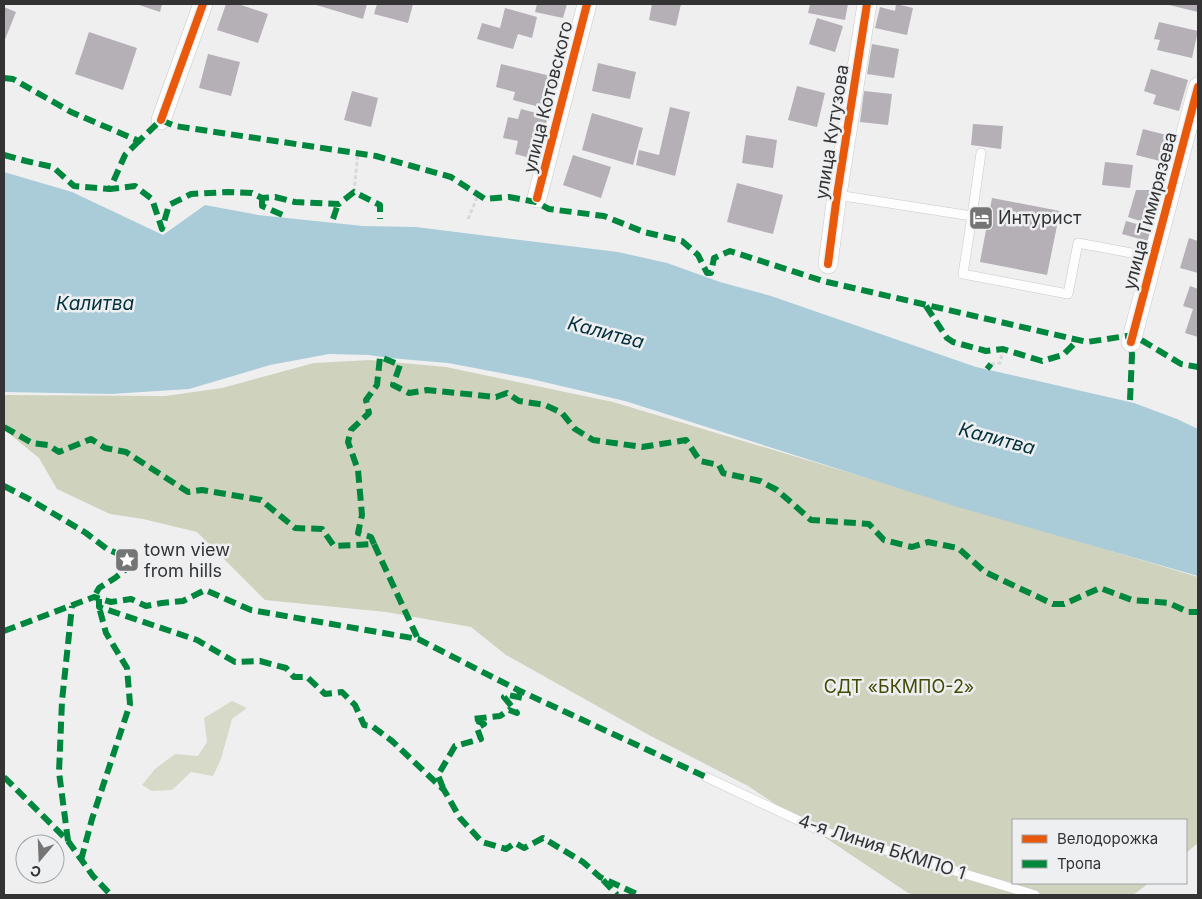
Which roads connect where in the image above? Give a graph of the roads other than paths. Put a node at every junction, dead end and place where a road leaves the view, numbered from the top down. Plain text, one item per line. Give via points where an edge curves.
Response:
1 (203, 4) edge
2 (587, 4) edge
3 (868, 4) edge
4 (1198, 87) edge
5 (161, 120) dead end
6 (981, 154) dead end
7 (837, 195) junction
8 (537, 198) dead end
9 (972, 216) junction
10 (1142, 255) dead end
11 (828, 264) dead end
12 (1131, 342) dead end
13 (706, 777) dead end
14 (1035, 895) edge

1 - 5 street
2 - 8 street, улица Котовского
3 - 7 street, улица Кутузова
4 - 12 street, улица Тимирязева
6 - 9 lane
7 - 9 lane
7 - 11 street, улица Кутузова
9 - 10 lane via 963,274 1068,294 1078,243
13 - 14 lane, 4-я Линия БКМПО 1 via 819,830

